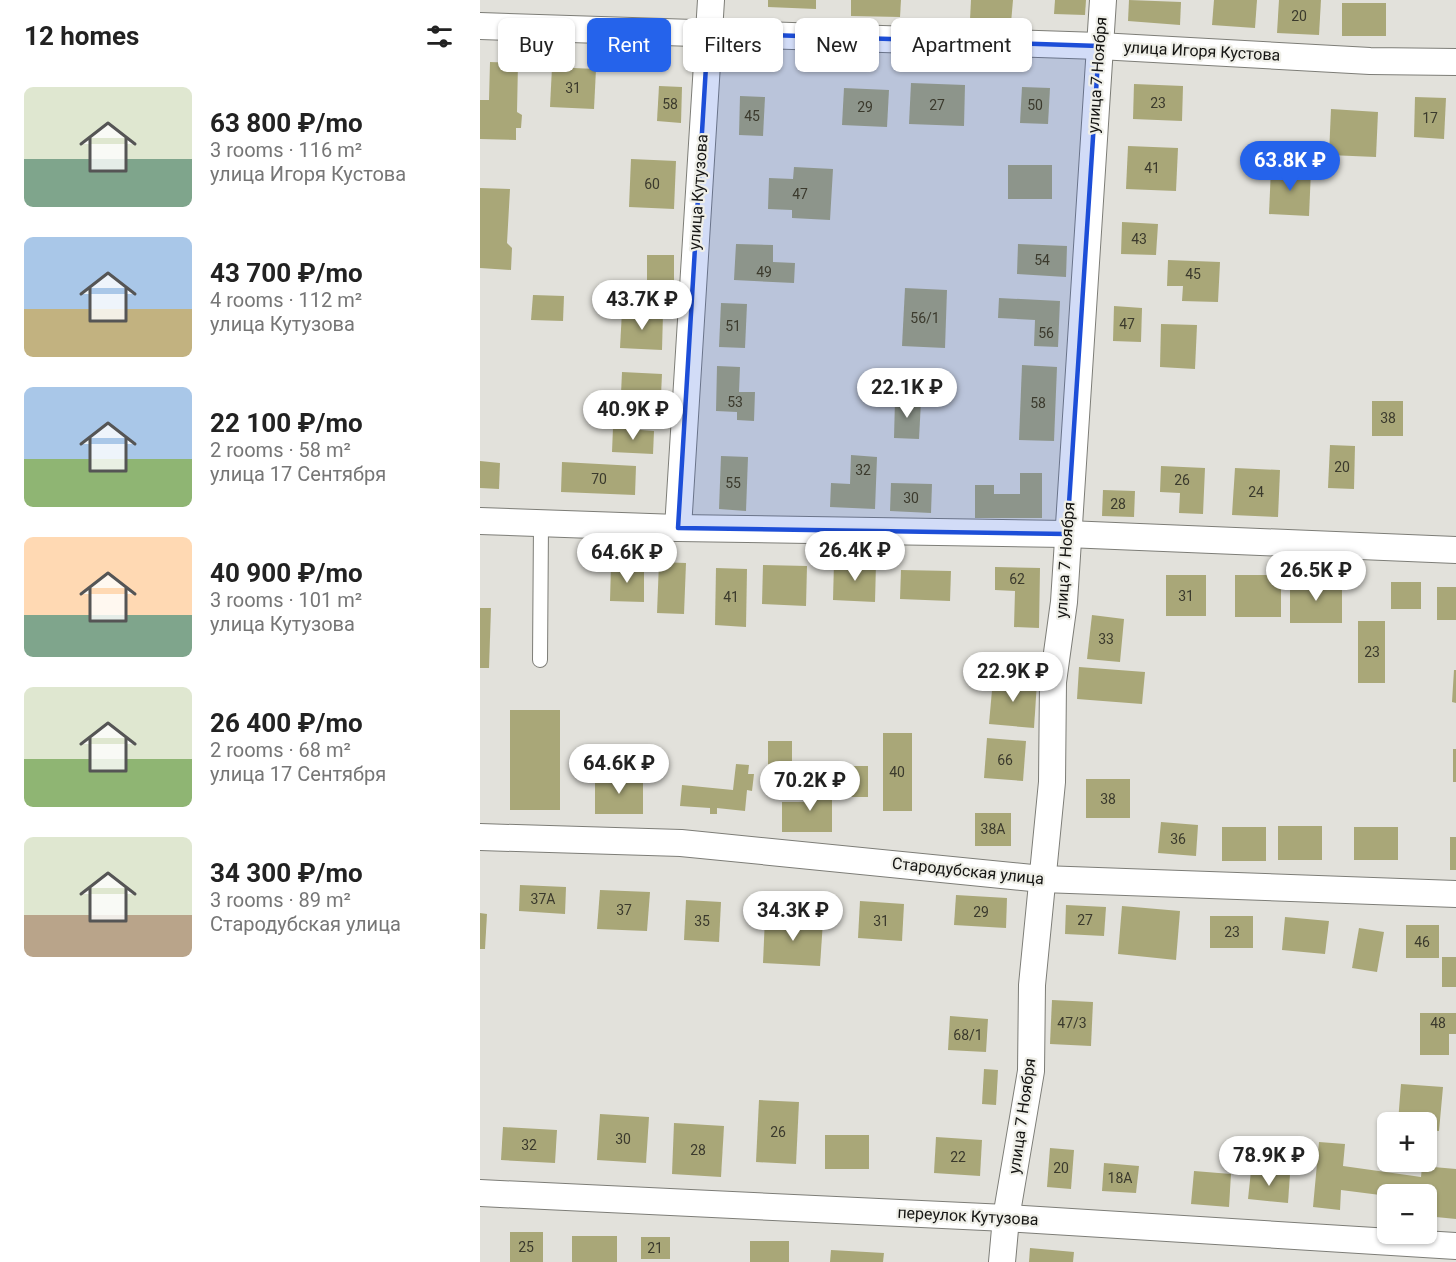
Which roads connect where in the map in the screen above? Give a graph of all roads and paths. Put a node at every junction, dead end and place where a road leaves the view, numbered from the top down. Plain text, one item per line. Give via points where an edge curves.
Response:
1 (711, 0) edge
2 (1103, 0) edge
3 (709, 18) edge
4 (480, 26) edge
5 (683, 32) edge
6 (783, 35) edge
7 (1099, 46) junction
8 (1456, 62) edge
9 (706, 72) edge
10 (480, 521) edge
11 (541, 523) junction
12 (678, 528) junction
13 (1068, 534) junction
14 (1456, 550) edge
15 (540, 660) dead end
16 (480, 837) edge
17 (1042, 879) junction
18 (1456, 894) edge
19 (480, 1194) edge
20 (1006, 1218) junction
21 (1456, 1246) edge
22 (1002, 1262) edge

1 - 3 street, улица Кутузова
2 - 7 street, улица 7 Ноября
4 - 5 street, улица Игоря Кустова
6 - 7 street, улица Игоря Кустова
7 - 8 street, улица Игоря Кустова
7 - 13 street, улица 7 Ноября
9 - 12 street, улица Кутузова
10 - 11 street
11 - 12 street
11 - 15 lane
12 - 13 street
13 - 14 street
13 - 17 street, улица 7 Ноября via 1053,682 1052,782
16 - 17 street, Стародубская улица via 681,843
17 - 18 street, Стародубская улица
17 - 20 street, улица 7 Ноября via 1032,985 1031,1071
19 - 20 street, переулок Кутузова
20 - 21 street, переулок Кутузова
20 - 22 street, улица 7 Ноября

